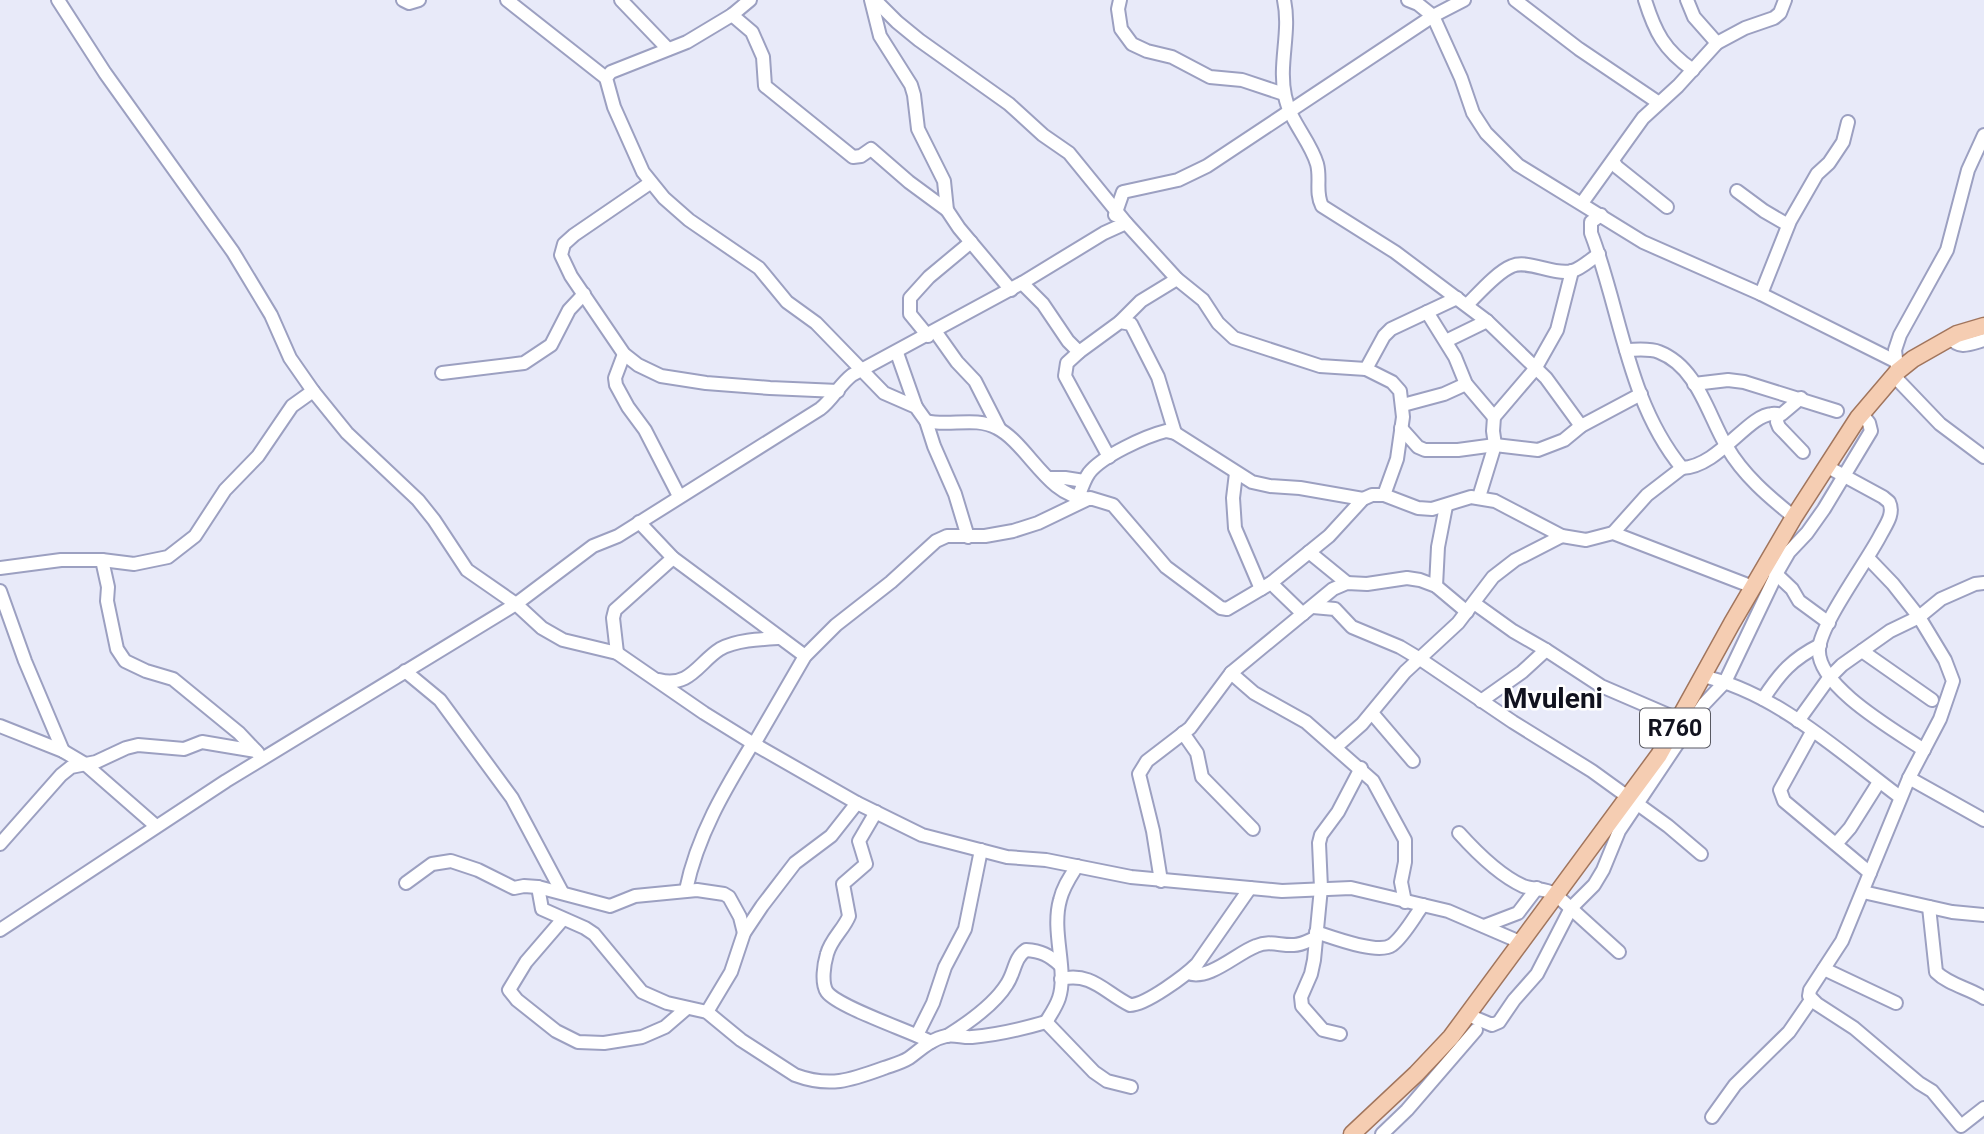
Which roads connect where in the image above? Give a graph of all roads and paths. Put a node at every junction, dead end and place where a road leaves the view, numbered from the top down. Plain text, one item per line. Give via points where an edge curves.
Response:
1 (58, 0) edge
2 (403, 0) edge
3 (419, 0) edge
4 (507, 0) edge
5 (621, 0) edge
6 (750, 0) edge
7 (873, 0) edge
8 (1120, 0) edge
9 (1284, 0) edge
10 (1408, 0) edge
11 (1464, 0) edge
12 (1515, 0) edge
13 (1645, 0) edge
14 (1686, 0) edge
15 (1785, 0) edge
16 (732, 15) junction
17 (1433, 16) junction
18 (1717, 43) junction
19 (668, 50) junction
20 (1693, 70) junction
21 (606, 78) junction
22 (1284, 94) junction
23 (1659, 103) junction
24 (1289, 112) junction
25 (1848, 122) dead end
26 (1984, 135) edge
27 (1613, 161) junction
28 (650, 183) junction
29 (1737, 191) dead end
30 (1582, 202) junction
31 (1667, 207) dead end
32 (947, 210) junction
33 (1117, 211) junction
34 (1601, 215) junction
35 (1126, 223) junction
36 (1788, 225) junction
37 (1104, 233) junction
38 (971, 242) junction
39 (1599, 254) junction
40 (1572, 271) junction
41 (1177, 279) junction
42 (1017, 286) junction
43 (1761, 294) junction
44 (584, 295) junction
45 (1462, 301) junction
46 (1427, 312) junction
47 (1126, 320) junction
48 (1487, 321) junction
49 (1984, 326) edge
50 (931, 333) junction
51 (1950, 337) junction
52 (1984, 340) edge
53 (1446, 341) junction
54 (1626, 351) junction
55 (1079, 352) junction
56 (897, 353) junction
57 (624, 354) junction
58 (1366, 369) junction
59 (1535, 369) junction
60 (1896, 369) junction
61 (862, 372) junction
62 (442, 373) dead end
63 (1466, 384) junction
64 (1694, 384) junction
65 (313, 391) junction
66 (838, 391) junction
67 (1641, 394) junction
68 (1801, 398) junction
69 (1403, 405) junction
70 (916, 407) junction
71 (1837, 411) dead end
72 (1862, 414) junction
73 (1778, 415) junction
74 (1494, 417) junction
75 (926, 421) junction
76 (1581, 426) junction
77 (999, 428) junction
78 (1401, 428) junction
79 (1175, 433) junction
80 (1495, 445) junction
81 (1727, 447) junction
82 (1803, 452) dead end
83 (1109, 457) junction
84 (1984, 457) edge
85 (1826, 466) junction
86 (1682, 468) junction
87 (1236, 473) junction
88 (1843, 475) junction
89 (1049, 478) junction
90 (1084, 481) junction
91 (1810, 491) junction
92 (1384, 495) junction
93 (679, 496) junction
94 (1479, 497) junction
95 (1084, 498) junction
96 (1363, 499) junction
97 (1829, 502) junction
98 (1446, 506) junction
99 (1794, 517) junction
100 (639, 522) junction
101 (1614, 533) junction
102 (1562, 536) junction
103 (968, 537) junction
104 (1309, 552) junction
105 (673, 558) junction
106 (1869, 559) junction
107 (102, 560) junction
108 (0, 568) edge
109 (1771, 569) junction
110 (1330, 571) junction
111 (1347, 583) junction
112 (1984, 583) edge
113 (1266, 586) junction
114 (1436, 586) junction
115 (1753, 587) junction
116 (1333, 589) junction
117 (0, 591) edge
118 (516, 604) junction
119 (1471, 607) junction
120 (1308, 611) junction
121 (1919, 617) junction
122 (1829, 623) junction
123 (780, 638) junction
124 (1820, 645) junction
125 (1546, 650) junction
126 (1862, 651) junction
127 (617, 653) junction
128 (805, 656) junction
129 (1420, 659) junction
130 (405, 671) junction
131 (1230, 673) junction
132 (1702, 676) junction
133 (1829, 678) junction
134 (655, 679) junction
135 (1725, 682) junction
136 (1763, 699) junction
137 (1932, 700) dead end
138 (1481, 701) junction
139 (1372, 713) junction
140 (1679, 720) junction
141 (1798, 721) junction
142 (0, 726) edge
143 (1812, 732) junction
144 (1183, 733) junction
145 (754, 744) junction
146 (1337, 746) junction
147 (1924, 750) junction
148 (64, 751) junction
149 (259, 755) junction
150 (1661, 760) junction
151 (1413, 761) dead end
152 (85, 764) junction
153 (1361, 768) junction
154 (1909, 778) junction
155 (1879, 782) junction
156 (1900, 797) junction
157 (1633, 800) junction
158 (857, 803) junction
159 (876, 812) junction
160 (1984, 820) edge
161 (156, 826) junction
162 (1253, 829) dead end
163 (1459, 833) dead end
164 (0, 844) edge
165 (1836, 845) junction
166 (981, 850) junction
167 (1701, 854) dead end
168 (1077, 866) junction
169 (1870, 873) junction
170 (1161, 881) junction
171 (406, 883) dead end
172 (538, 887) junction
173 (1250, 888) junction
174 (1321, 888) junction
175 (1537, 888) junction
176 (687, 890) junction
177 (562, 892) junction
178 (1863, 892) junction
179 (1555, 894) junction
180 (1405, 902) junction
181 (1423, 905) junction
182 (1928, 906) junction
183 (1571, 908) junction
184 (1984, 915) edge
185 (564, 919) junction
186 (1484, 926) junction
187 (0, 930) edge
188 (744, 933) junction
189 (1315, 935) junction
190 (1520, 942) junction
191 (1619, 952) dead end
192 (1824, 969) junction
193 (1060, 972) junction
194 (1188, 974) junction
195 (1984, 998) edge
196 (1811, 1000) junction
197 (1896, 1003) dead end
198 (687, 1008) junction
199 (707, 1012) junction
200 (1046, 1022) junction
201 (1474, 1022) junction
202 (1340, 1034) dead end
203 (917, 1035) junction
204 (947, 1035) junction
205 (931, 1042) junction
206 (1131, 1087) dead end
207 (1984, 1108) edge
208 (1712, 1117) dead end
209 (1352, 1134) edge
210 (1382, 1134) edge

1 - 65 street via 233,252
2 - 3 street
4 - 21 street
5 - 19 street
6 - 16 street
7 - 32 street via 880,36 911,85 918,129 944,181
7 - 33 street via 1069,153
8 - 22 street via 1121,29 1132,44 1172,57 1210,77 1242,80
9 - 22 street via 1288,29
10 - 17 street
11 - 17 street
12 - 23 street
13 - 20 street via 1661,41
14 - 18 street
15 - 18 street via 1774,18
16 - 19 street
16 - 32 street via 752,33 763,57 763,82 768,89 850,155 861,156 871,149
17 - 24 street
17 - 30 street via 1473,113 1486,133 1518,165
18 - 20 street
19 - 21 street
20 - 23 street
21 - 28 street via 614,107
22 - 24 street
23 - 27 street
24 - 33 street via 1191,176 1123,192
24 - 45 street via 1314,154 1322,206
25 - 36 street via 1843,142 1817,174
26 - 60 street via 1968,170 1947,250 1900,335
27 - 30 street
27 - 31 street
28 - 44 street via 564,244 561,255
28 - 61 street via 689,220 759,268
29 - 36 street
30 - 34 street
32 - 38 street
33 - 35 street
33 - 37 street
34 - 39 street via 1590,228
34 - 43 street via 1643,242
35 - 37 street
35 - 41 street
36 - 43 street
37 - 42 street
38 - 42 street
38 - 50 street via 910,298 910,314
39 - 40 street
39 - 54 street
40 - 45 street via 1512,265
40 - 59 street via 1557,330
41 - 47 street via 1141,301
41 - 58 street via 1203,300 1234,338 1320,366
42 - 50 street
42 - 55 street via 1043,304
43 - 60 street
44 - 57 street
44 - 62 street via 563,319 551,345 524,363
45 - 46 street
45 - 48 street
46 - 53 street
46 - 58 street via 1391,329
47 - 55 street
47 - 79 street via 1158,377
48 - 53 street
48 - 59 street
49 - 51 main road, R760
50 - 56 street
50 - 77 street via 975,381
51 - 52 street via 1960,346
51 - 60 main road, R760
53 - 63 street
54 - 64 street via 1659,352
54 - 67 street
55 - 83 street via 1067,363 1065,376
56 - 61 street
56 - 70 street
57 - 66 street via 661,376
57 - 93 street via 616,385
58 - 69 street via 1392,382
59 - 74 street
59 - 76 street
60 - 72 main road, R760
60 - 84 street via 1940,424
61 - 66 street via 846,380
61 - 70 street via 892,398
63 - 69 street
63 - 74 street
64 - 68 street via 1728,380
64 - 81 street
65 - 107 street via 292,406 187,544 159,561
65 - 118 street via 347,433 418,500 467,570
66 - 93 street via 820,409
67 - 76 street
67 - 86 street
68 - 71 street
68 - 73 street
69 - 78 street
70 - 75 street
72 - 85 main road, R760
72 - 88 street via 1871,431
73 - 81 street via 1756,420
73 - 82 street via 1779,427
74 - 80 street
75 - 77 street
75 - 103 street
76 - 80 street via 1564,440 1538,450
77 - 89 street
78 - 80 street via 1425,450
78 - 92 street via 1397,458
79 - 83 street via 1156,433
79 - 87 street
80 - 94 street
81 - 86 street
81 - 99 street via 1759,487
83 - 90 street
85 - 88 street
85 - 91 main road, R760
86 - 101 street via 1647,495
87 - 96 street via 1270,486
87 - 113 street via 1235,528
88 - 97 street
88 - 106 street via 1892,507
89 - 90 street
89 - 95 street
90 - 95 street
91 - 97 street
91 - 99 main road, R760
92 - 96 street
92 - 98 street via 1418,508
93 - 100 street
94 - 98 street
94 - 102 street
95 - 103 street via 1025,527
95 - 113 street via 1113,505 1166,567 1221,608 1233,607
96 - 104 street
97 - 109 street via 1807,533
98 - 114 street
99 - 109 main road, R760
100 - 105 street
100 - 118 street via 593,546
101 - 102 street via 1586,540
101 - 115 street
102 - 119 street via 1499,571
103 - 128 street via 947,536 936,541
104 - 110 street
104 - 113 street
105 - 123 street
105 - 127 street via 615,610
106 - 121 street
106 - 122 street
107 - 108 street
107 - 149 street via 122,657 131,666 173,679
109 - 115 main road, R760
109 - 122 street via 1800,601
109 - 135 street
110 - 111 street
110 - 116 street
111 - 114 street via 1408,578
111 - 116 street
112 - 121 street via 1941,599
113 - 120 street
114 - 119 street
115 - 132 main road, R760
116 - 120 street
117 - 148 street
118 - 127 street via 563,640
118 - 130 street
119 - 125 street
119 - 129 street
120 - 129 street via 1335,609 1352,627
120 - 131 street
121 - 126 street
121 - 147 street via 1953,681
122 - 124 street
123 - 128 street
123 - 134 street via 720,649 699,670 676,681
124 - 133 street
124 - 136 street via 1786,667
125 - 138 street
125 - 140 street via 1601,686
126 - 133 street
126 - 137 street
127 - 134 street
128 - 145 street
129 - 138 street
129 - 139 street
130 - 149 street
130 - 177 street via 440,700 512,798
131 - 144 street
131 - 146 street via 1254,694 1306,722
132 - 135 street
132 - 140 main road, R760
133 - 141 street
133 - 147 street
134 - 145 street
135 - 136 street
135 - 150 street
136 - 141 street
138 - 157 street
139 - 146 street
139 - 151 street
140 - 150 main road, R760
141 - 143 street
142 - 148 street
143 - 155 street
143 - 165 street via 1780,790 1784,801
144 - 162 street via 1198,753 1202,777
144 - 170 street via 1147,761 1139,774
145 - 158 street
145 - 176 street via 713,812
146 - 153 street
147 - 154 street
148 - 152 street
149 - 152 street via 202,742 184,749 138,746
149 - 161 street
150 - 157 main road, R760
152 - 161 street
152 - 164 street via 61,775
153 - 174 street via 1321,835
153 - 180 street via 1380,790 1405,840 1401,882
154 - 156 street
154 - 160 street
155 - 156 street
155 - 165 street
156 - 169 street
157 - 167 street
157 - 179 main road, R760
157 - 183 street via 1604,870
158 - 159 street
158 - 188 street via 831,836 795,863
159 - 166 street via 922,835
159 - 203 street via 859,841 866,864 843,884 849,916 827,952 824,981 835,998
161 - 187 street
163 - 175 street via 1512,881
165 - 169 street
166 - 168 street
166 - 203 street via 961,942
168 - 170 street
168 - 193 street via 1059,902 1056,938
169 - 178 street
170 - 173 street
171 - 172 street via 432,864 452,861 514,888
172 - 177 street
172 - 185 street via 542,909
173 - 174 street
173 - 194 street
174 - 180 street via 1351,888
174 - 189 street
175 - 179 street
175 - 186 street via 1518,913
176 - 177 street via 635,896 610,906
176 - 188 street via 729,897
178 - 182 street
178 - 192 street
179 - 183 street
179 - 190 main road, R760
180 - 181 street
181 - 186 street
181 - 189 street via 1386,947
182 - 184 street
182 - 195 street via 1936,972
183 - 191 street
183 - 201 street via 1537,974 1499,1022
185 - 198 street via 594,934 642,992
185 - 198 street via 518,972 509,990 556,1031 578,1042 642,1037 665,1027
186 - 190 street
188 - 199 street via 732,972
189 - 194 street via 1292,946 1258,945 1200,975
189 - 202 street via 1311,974 1300,1002 1323,1030
190 - 201 main road, R760
192 - 196 street via 1810,990
192 - 197 street
193 - 194 street via 1089,979 1137,1005
193 - 200 street via 1060,996
193 - 204 street via 1049,956 1027,950 1017,959 997,998
196 - 207 street via 1854,1027 1932,1091 1961,1126
196 - 208 street
198 - 199 street
199 - 205 street via 796,1075 821,1082 858,1078 905,1060
200 - 204 street via 970,1038
200 - 206 street via 1094,1072
201 - 209 main road, R760
201 - 210 street via 1407,1110
203 - 205 street
204 - 205 street

